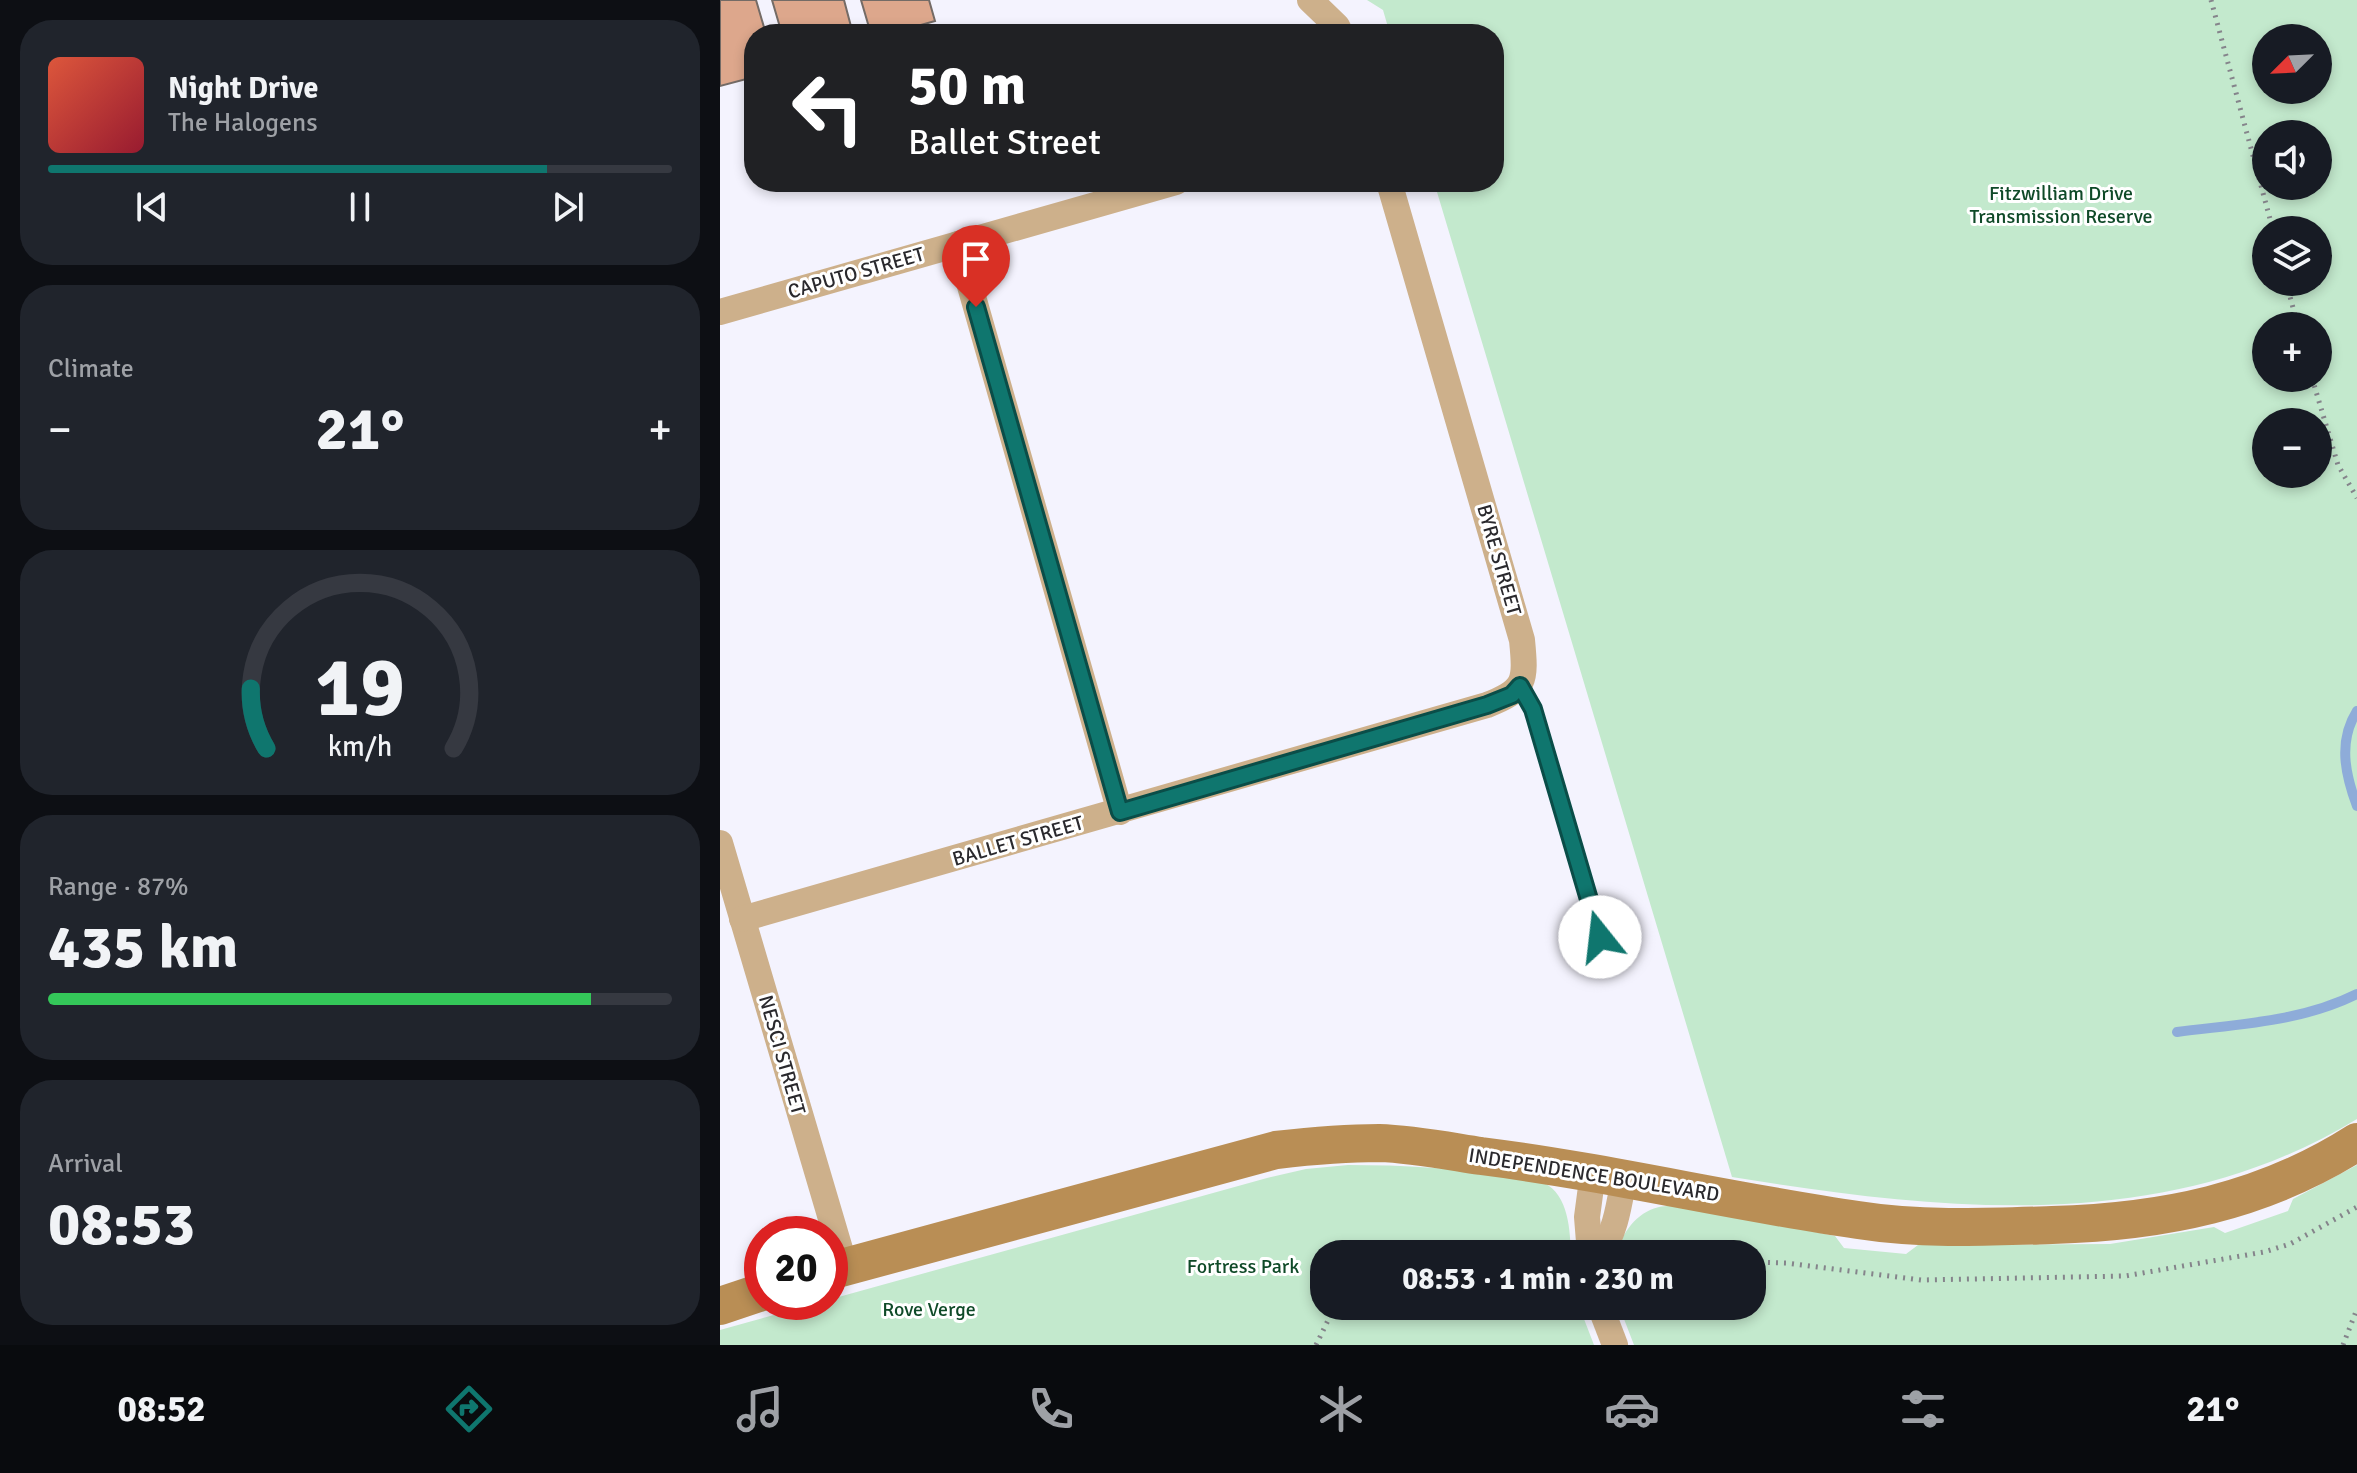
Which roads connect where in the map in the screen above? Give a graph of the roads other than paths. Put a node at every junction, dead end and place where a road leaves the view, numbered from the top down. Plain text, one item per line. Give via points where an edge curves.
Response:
1 (1310, 0) edge
2 (1334, 24) edge
3 (1141, 192) edge
4 (1392, 192) edge
5 (958, 244) junction
6 (720, 312) edge
7 (1520, 686) junction
8 (1120, 812) junction
9 (720, 843) edge
10 (742, 919) junction
11 (1600, 937) dead end
12 (2357, 1142) edge
13 (1609, 1175) junction
14 (823, 1216) edge
15 (1588, 1240) edge
16 (1610, 1240) edge
17 (848, 1265) edge
18 (744, 1298) edge
19 (720, 1306) edge
20 (1605, 1320) edge
21 (1615, 1345) edge

1 - 2 street
3 - 5 street, CAPUTO STREET
4 - 7 street, BYRE STREET via 1522,640
5 - 6 street, CAPUTO STREET
5 - 8 street
7 - 8 street, BALLET STREET via 1487,705
7 - 11 lane, BYRE STREET via 1533,709
8 - 10 street, BALLET STREET
9 - 10 street, NESCI STREET
10 - 14 street, NESCI STREET
12 - 13 street, INDEPENDENCE BOULEVARD via 2250,1195 2180,1214 2100,1224 1860,1221
13 - 15 street via 1586,1227
13 - 16 street via 1616,1222
13 - 17 street, INDEPENDENCE BOULEVARD via 1382,1143 1276,1150
18 - 19 street
20 - 21 street

